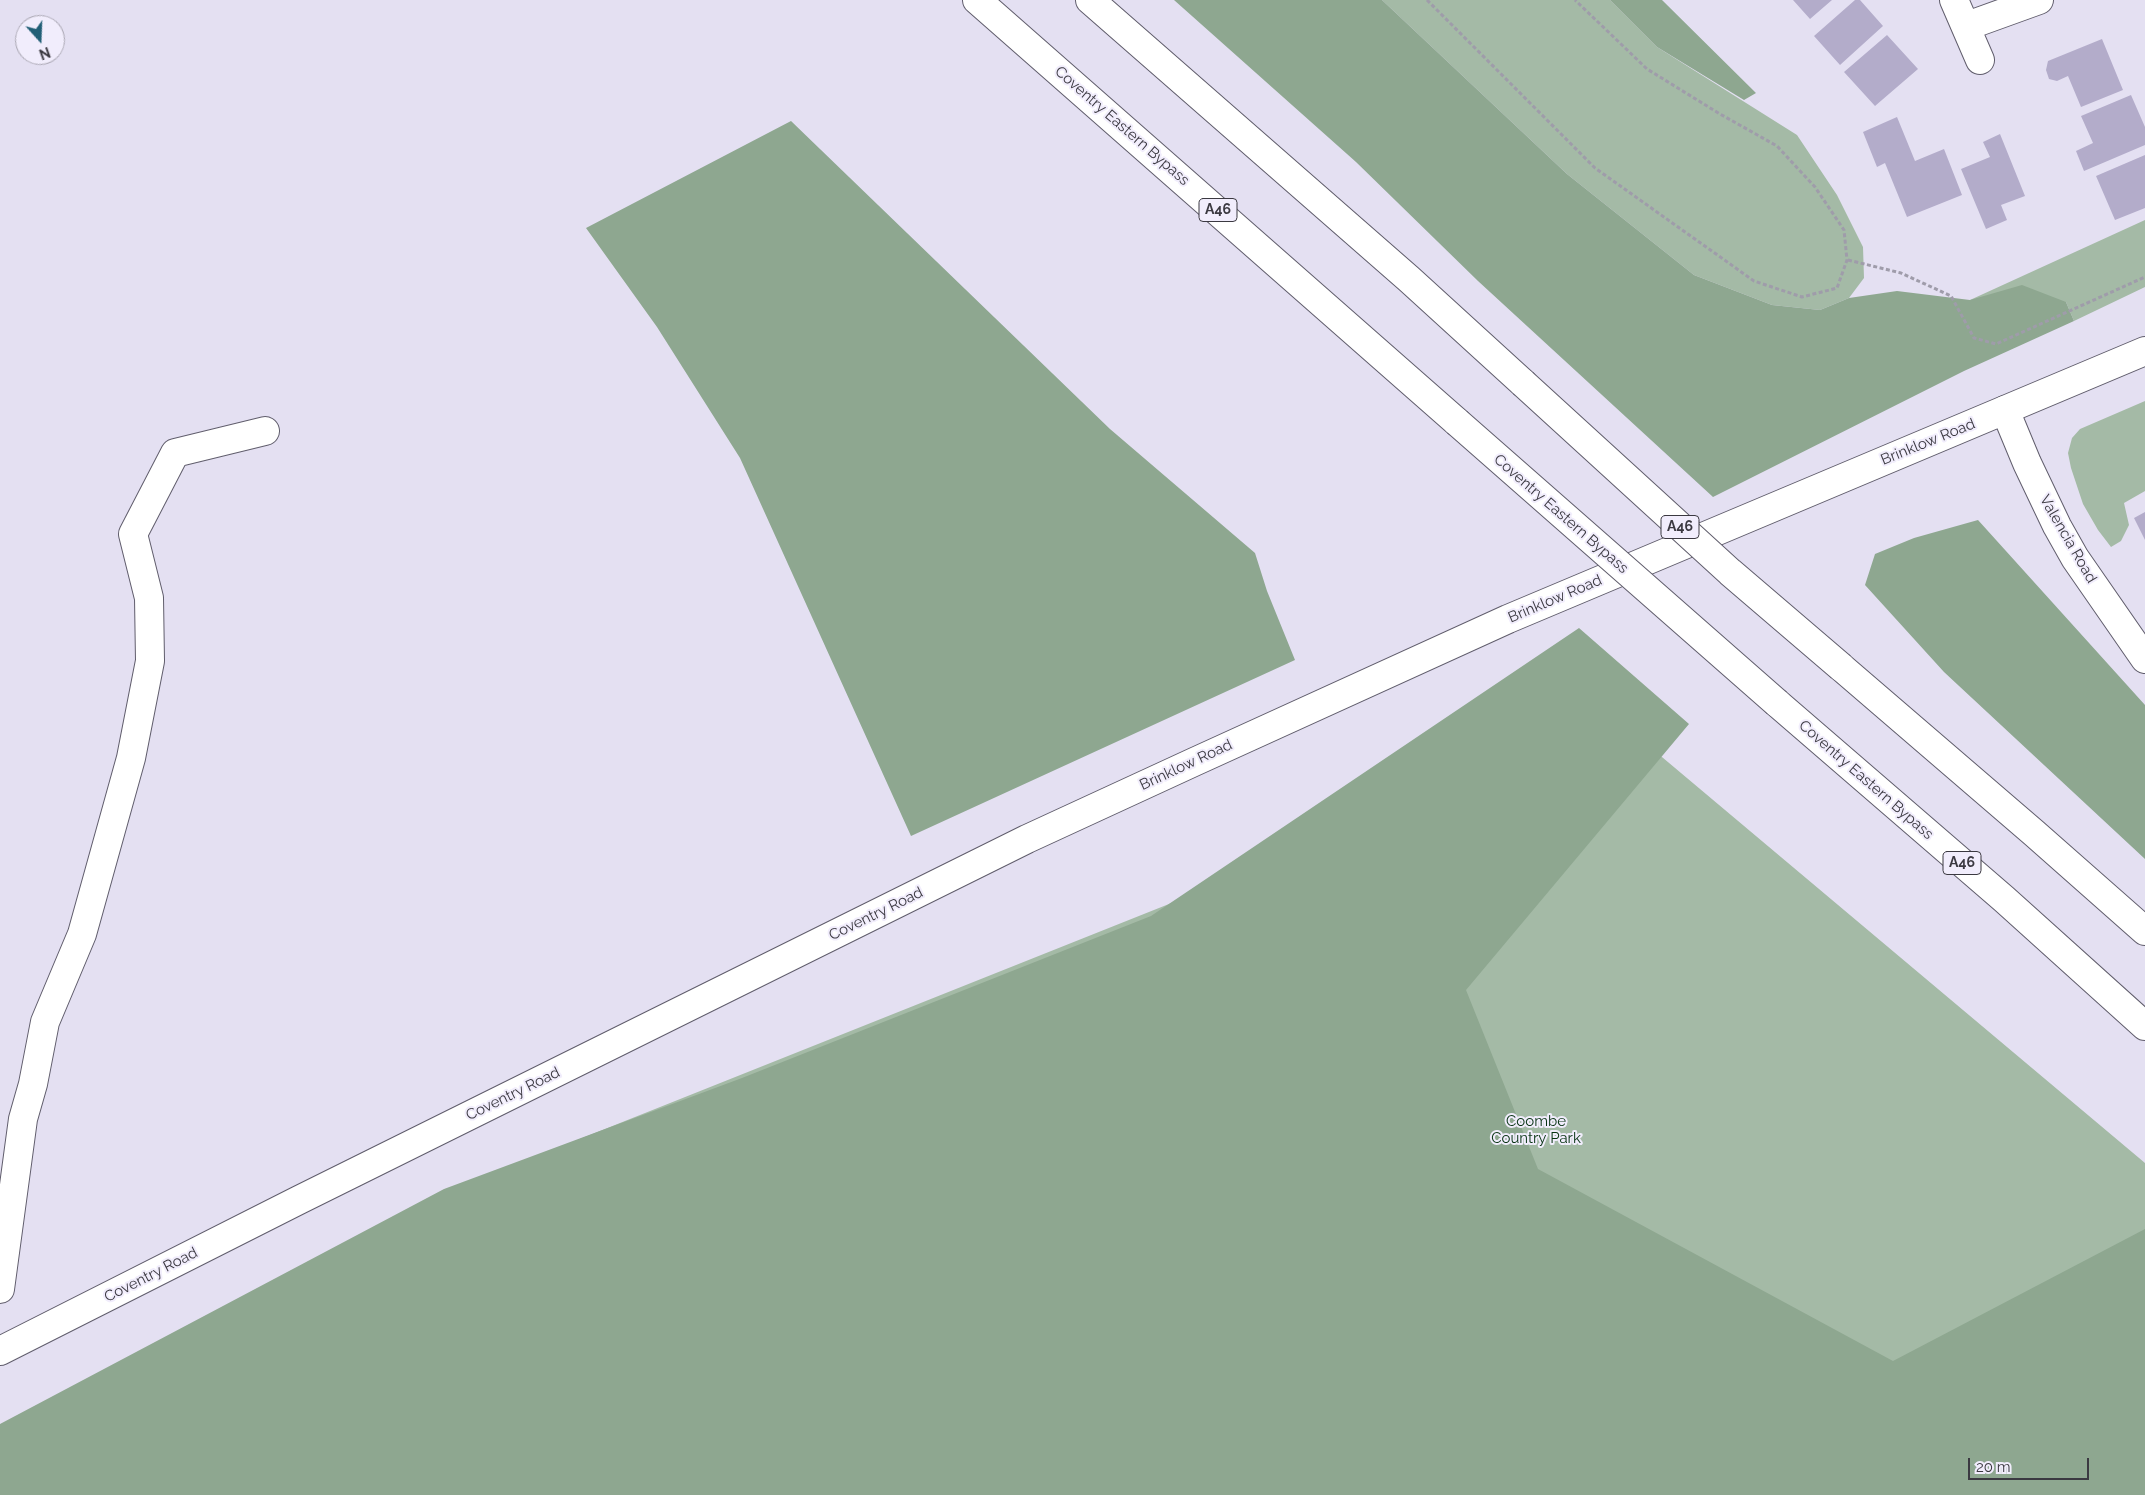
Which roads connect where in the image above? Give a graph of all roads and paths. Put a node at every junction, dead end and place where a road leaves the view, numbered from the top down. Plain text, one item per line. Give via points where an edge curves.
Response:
1 (977, 0) edge
2 (1090, 0) edge
3 (1427, 0) edge
4 (1575, 0) edge
5 (1954, 0) edge
6 (2040, 0) edge
7 (1967, 26) junction
8 (1980, 60) dead end
9 (1848, 260) junction
10 (2145, 277) edge
11 (2145, 351) edge
12 (2005, 410) junction
13 (265, 431) dead end
14 (2145, 660) edge
15 (1027, 839) joint
16 (2145, 932) edge
17 (2145, 1026) edge
18 (0, 1289) edge
19 (0, 1351) edge

1 - 17 main road, Coventry Eastern Bypass / A46, bridge via 1777,703 2004,898
2 - 16 main road, A46, bridge via 1409,279 1730,572
3 - 9 path via 1595,168 1754,281 1802,297 1837,288
4 - 9 path via 1648,69 1777,146 1815,187 1844,230
5 - 7 main road
6 - 7 main road
7 - 8 main road
9 - 10 path via 1901,273 1951,296 1974,338 1996,344
11 - 12 main road, Brinklow Road
12 - 14 main road, Valencia Road via 2075,558
12 - 15 main road, Brinklow Road via 1508,618
13 - 18 main road via 175,453 133,534 149,598 150,661 130,758 82,934 45,1022 24,1119
15 - 19 main road, Coventry Road

